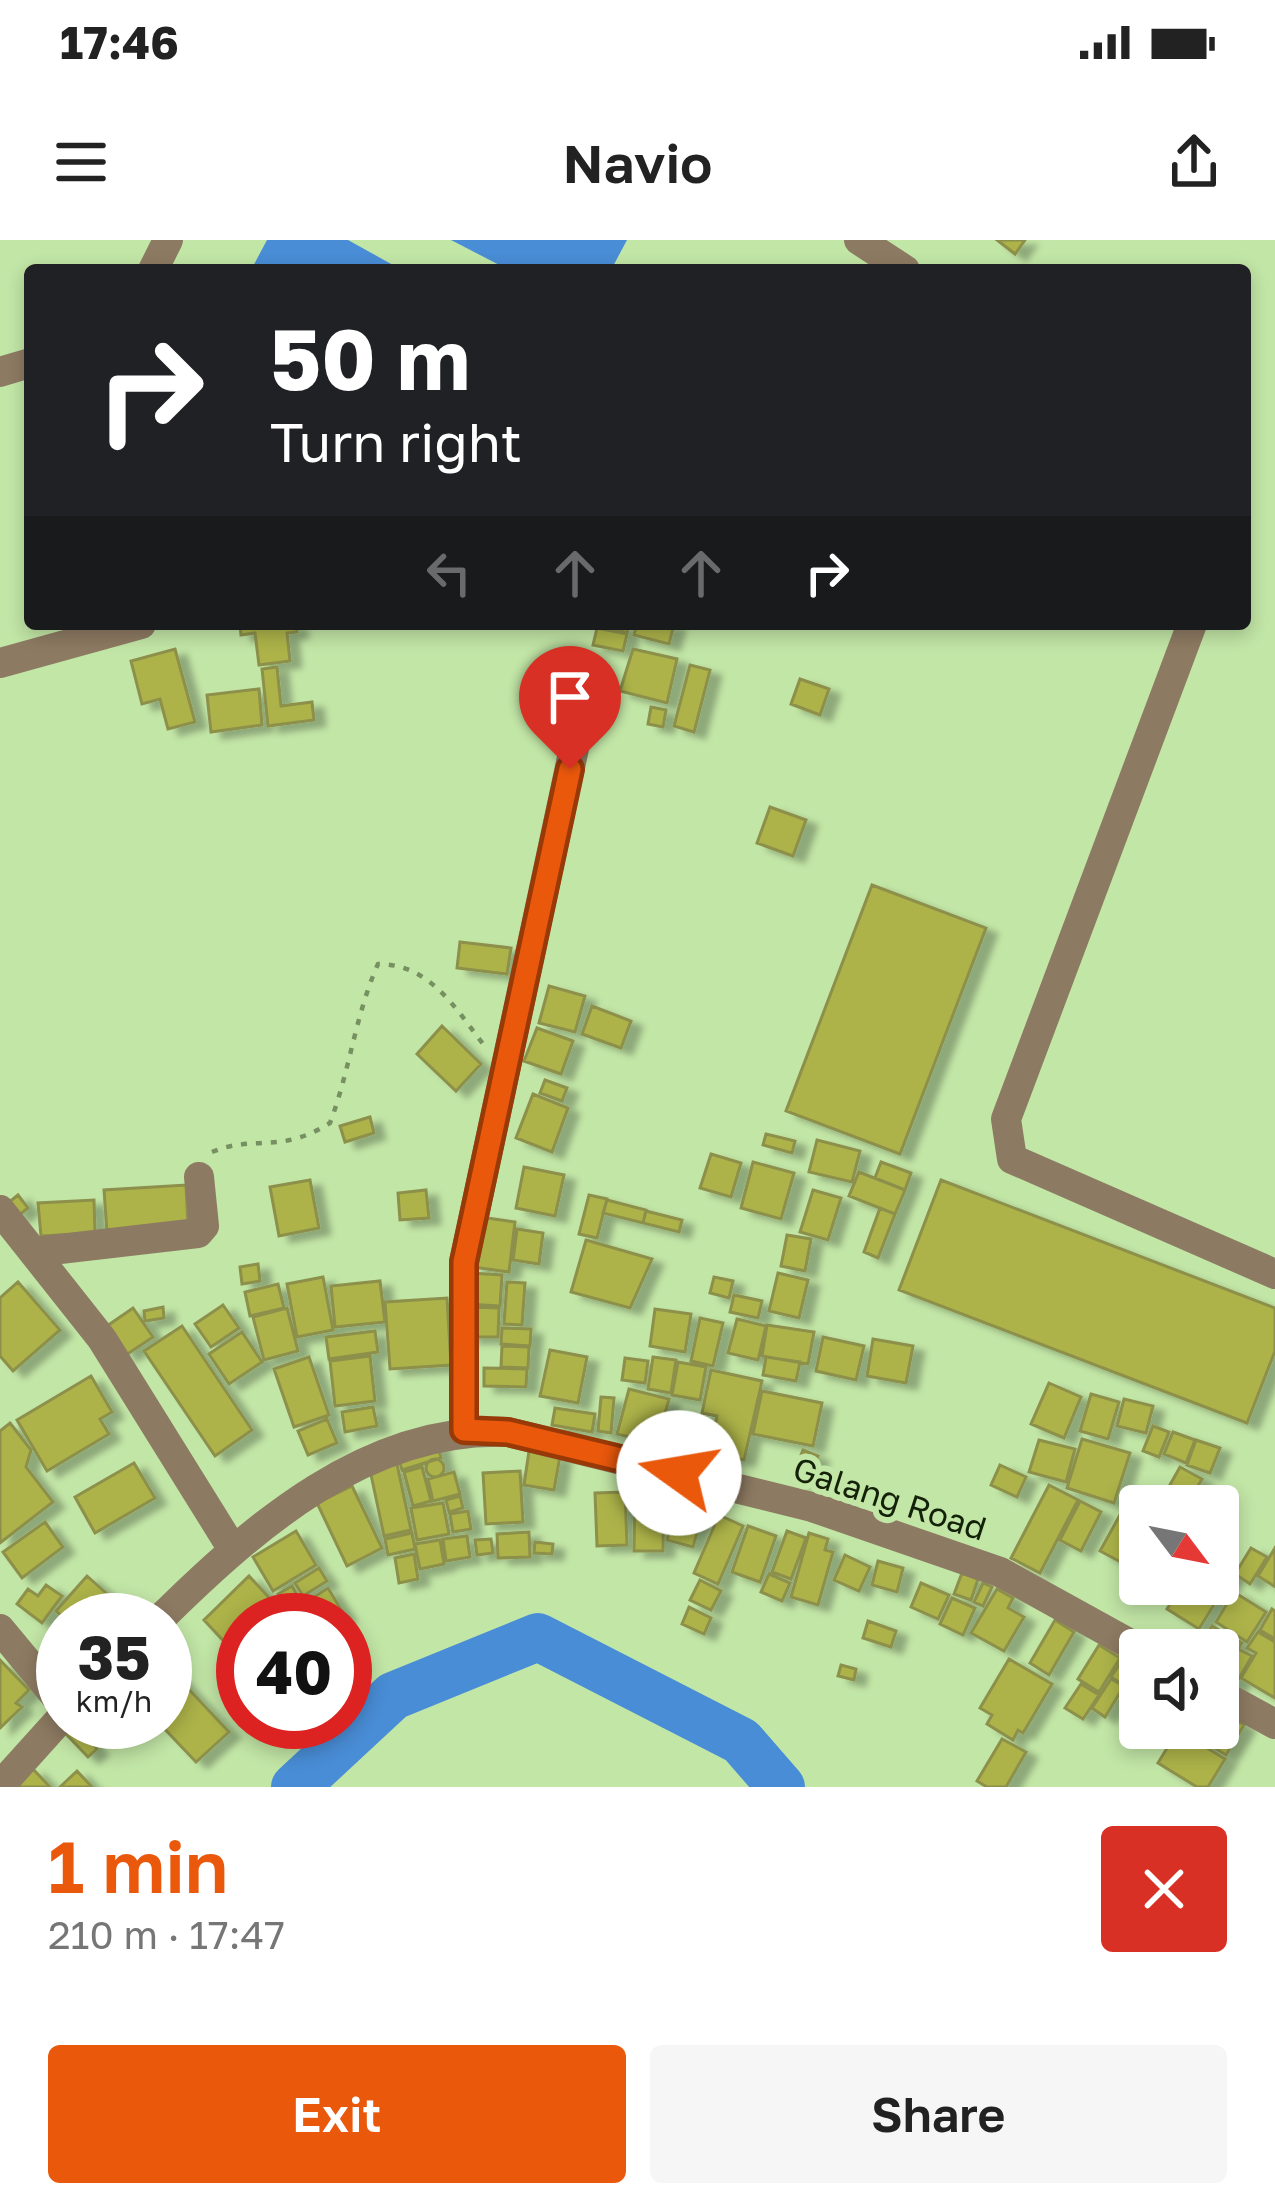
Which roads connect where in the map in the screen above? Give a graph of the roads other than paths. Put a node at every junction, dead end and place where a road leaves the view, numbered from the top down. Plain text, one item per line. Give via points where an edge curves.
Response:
1 (859, 240) edge
2 (896, 264) edge
3 (119, 630) edge
4 (1190, 630) edge
5 (0, 663) edge
6 (579, 725) dead end
7 (199, 1177) road end
8 (0, 1210) edge
9 (34, 1252) junction
10 (1275, 1274) edge
11 (464, 1430) junction
12 (232, 1548) junction
13 (187, 1593) edge
14 (0, 1629) edge
15 (1119, 1638) edge
16 (36, 1672) edge
17 (1239, 1704) edge
18 (1275, 1724) edge
19 (36, 1746) edge
20 (0, 1786) edge

1 - 2 street
3 - 5 street
4 - 10 street via 1006,1119 1012,1159
6 - 11 street via 464,1262
7 - 9 street via 198,1233
8 - 9 street
9 - 12 street via 102,1339
11 - 12 street, Galang Road via 360,1463
11 - 15 street, Galang Road via 508,1432 812,1507 1000,1572
12 - 13 street, Galang Road
14 - 16 street
17 - 18 street
19 - 20 street

